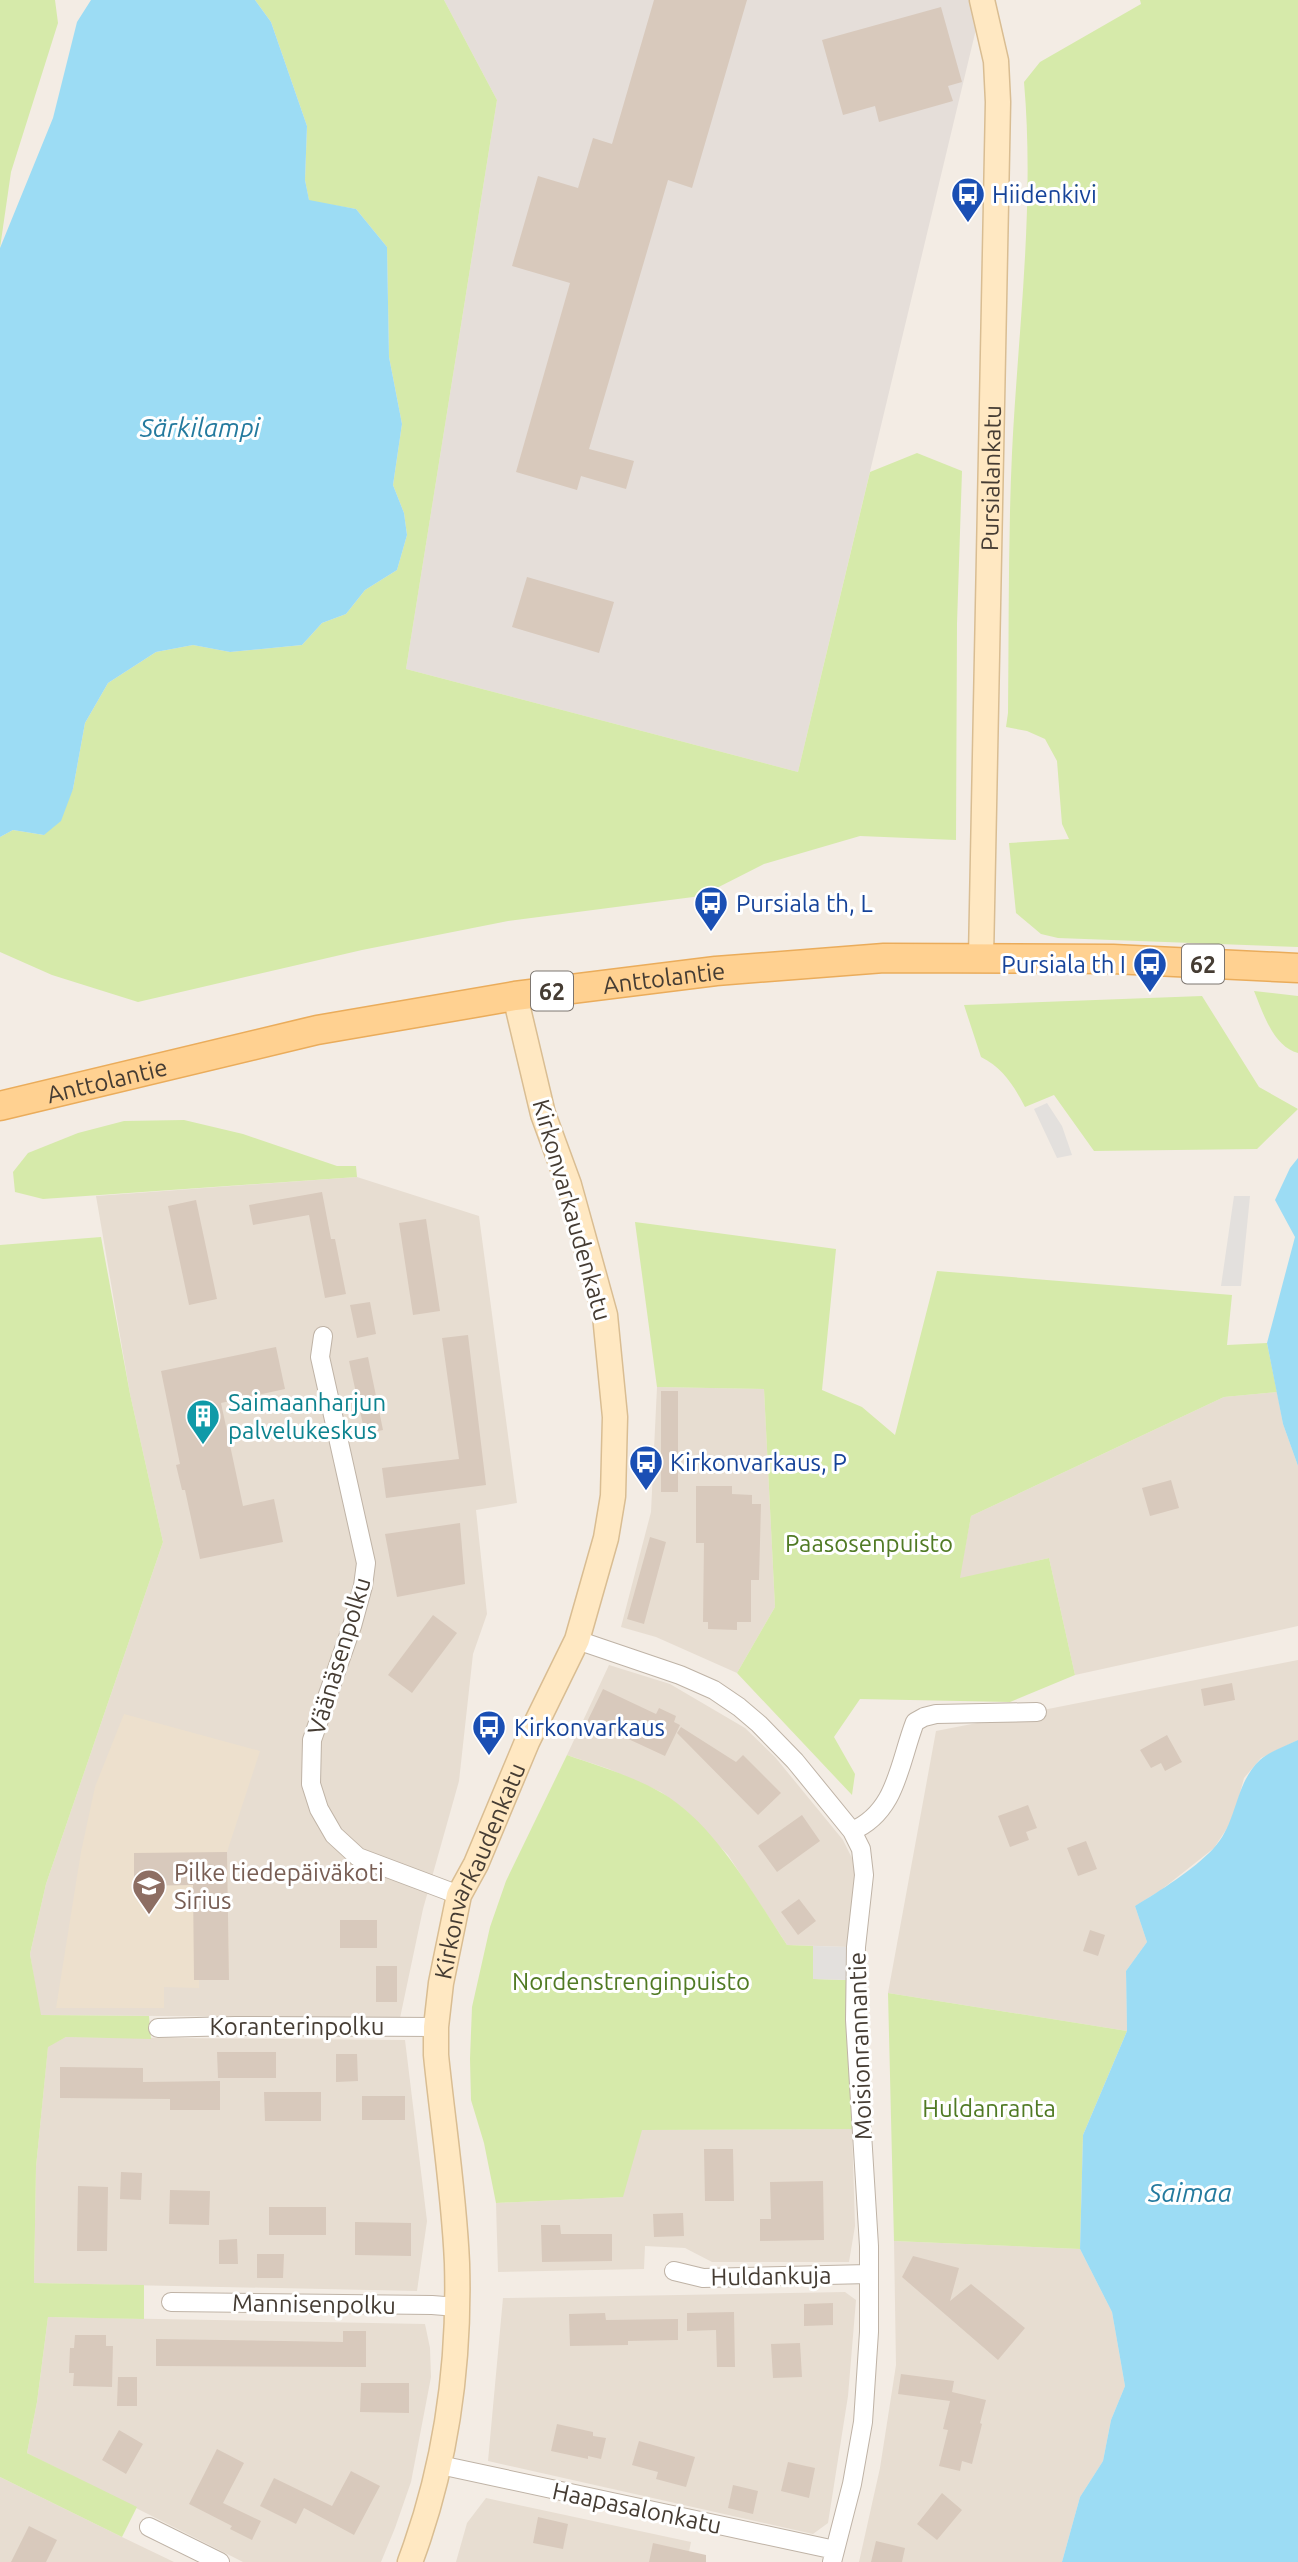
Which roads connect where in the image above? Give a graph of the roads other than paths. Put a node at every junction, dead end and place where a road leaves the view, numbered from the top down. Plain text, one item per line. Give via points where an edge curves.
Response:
1 (982, 0) edge
2 (981, 958) junction
3 (1295, 967) edge
4 (515, 996) junction
5 (0, 1106) edge
6 (323, 1336) dead end
7 (577, 1640) junction
8 (1037, 1712) dead end
9 (852, 1831) junction
10 (459, 1895) junction
11 (436, 2027) junction
12 (158, 2028) dead end
13 (674, 2271) dead end
14 (869, 2274) junction
15 (171, 2302) dead end
16 (457, 2307) junction
17 (440, 2465) junction
18 (149, 2527) dead end
19 (834, 2556) edge
20 (220, 2562) edge
21 (410, 2562) edge

1 - 2 street, Pursialankatu via 996,61 998,102
2 - 3 main road, Anttolantie / 62
2 - 4 main road, Anttolantie / 62 via 884,958 716,971
4 - 5 main road, Anttolantie / 62 via 317,1030
4 - 7 street, Kirkonvarkaudenkatu via 543,1114 597,1279 611,1361 613,1496
6 - 10 street, Väänäsenpolku via 320,1357 366,1563 352,1626 312,1740 311,1784 334,1835 358,1857
7 - 9 street, Moisionrannantie via 714,1690 776,1740
7 - 10 street, Kirkonvarkaudenkatu
8 - 9 street via 936,1714 915,1722 891,1796 869,1824
9 - 14 street, Moisionrannantie via 864,1861 855,2000
10 - 11 street, Kirkonvarkaudenkatu
11 - 12 street, Koranterinpolku
11 - 16 street, Kirkonvarkaudenkatu
13 - 14 street, Huldankuja via 703,2278
14 - 19 street, Moisionrannantie via 863,2422
15 - 16 street, Mannisenpolku
16 - 17 street, Kirkonvarkaudenkatu via 453,2381
17 - 19 street, Haapasalonkatu
17 - 21 street, Kirkonvarkaudenkatu
18 - 20 street

